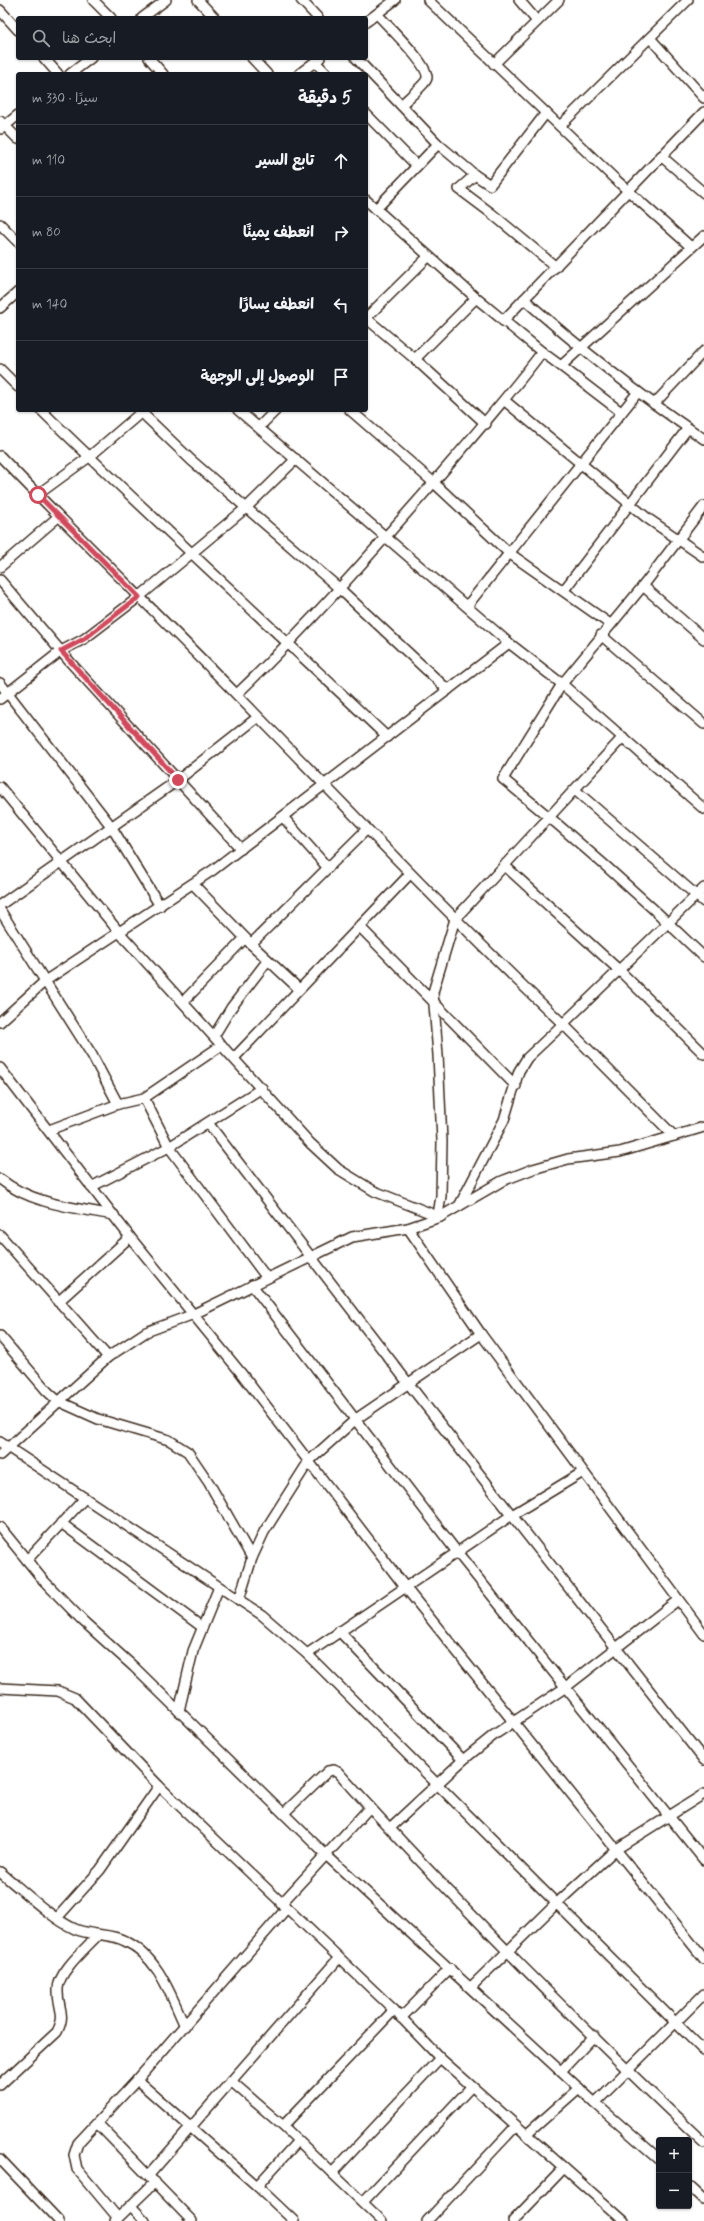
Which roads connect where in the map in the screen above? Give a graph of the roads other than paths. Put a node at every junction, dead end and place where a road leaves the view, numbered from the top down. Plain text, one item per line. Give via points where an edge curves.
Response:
1 (93, 0) edge
2 (166, 0) edge
3 (198, 0) edge
4 (301, 0) edge
5 (396, 0) edge
6 (428, 0) edge
7 (519, 0) edge
8 (559, 0) edge
9 (688, 0) edge
10 (0, 10) edge
11 (377, 14) junction
12 (109, 16) edge
13 (145, 16) edge
14 (213, 16) edge
15 (316, 16) edge
16 (368, 21) edge
17 (537, 21) junction
18 (16, 28) edge
19 (650, 38) junction
20 (46, 60) edge
21 (88, 60) edge
22 (150, 60) edge
23 (254, 60) edge
24 (317, 60) edge
25 (358, 60) edge
26 (494, 64) junction
27 (56, 72) edge
28 (73, 72) edge
29 (162, 72) edge
30 (265, 72) edge
31 (302, 72) edge
32 (326, 72) edge
33 (704, 98) edge
34 (401, 105) junction
35 (704, 112) edge
36 (546, 113) junction
37 (16, 116) edge
38 (368, 116) edge
39 (2, 126) edge
40 (560, 126) junction
41 (16, 137) edge
42 (438, 144) junction
43 (661, 156) junction
44 (418, 166) junction
45 (476, 175) junction
46 (627, 190) junction
47 (704, 194) edge
48 (368, 202) edge
49 (376, 208) junction
50 (0, 224) edge
51 (704, 236) edge
52 (16, 240) edge
53 (691, 247) junction
54 (428, 256) junction
55 (556, 268) junction
56 (16, 298) edge
57 (476, 298) junction
58 (524, 299) junction
59 (0, 308) edge
60 (368, 316) edge
61 (368, 320) edge
62 (503, 321) junction
63 (581, 348) junction
64 (704, 351) edge
65 (542, 352) junction
66 (415, 359) junction
67 (561, 366) junction
68 (0, 369) edge
69 (16, 385) edge
70 (638, 392) junction
71 (505, 400) junction
72 (654, 404) junction
73 (44, 412) edge
74 (140, 412) edge
75 (142, 412) edge
76 (240, 412) edge
77 (274, 412) edge
78 (352, 412) edge
79 (621, 412) junction
80 (486, 424) junction
81 (259, 427) junction
82 (688, 428) junction
83 (704, 439) edge
84 (0, 456) edge
85 (89, 457) junction
86 (296, 459) junction
87 (582, 462) junction
88 (433, 482) junction
89 (38, 495) junction
90 (630, 503) junction
91 (704, 506) edge
92 (246, 508) junction
93 (58, 517) junction
94 (386, 538) junction
95 (679, 540) junction
96 (190, 553) junction
97 (510, 553) junction
98 (704, 557) edge
99 (0, 566) edge
100 (0, 580) edge
101 (643, 586) junction
102 (340, 589) junction
103 (564, 590) junction
104 (139, 597) junction
105 (466, 606) junction
106 (610, 624) junction
107 (601, 635) junction
108 (704, 639) edge
109 (509, 643) junction
110 (289, 644) junction
111 (61, 651) junction
112 (0, 683) edge
113 (562, 684) junction
114 (448, 690) junction
115 (8, 692) junction
116 (237, 694) junction
117 (0, 698) edge
118 (258, 717) junction
119 (704, 724) edge
120 (387, 737) junction
121 (623, 737) junction
122 (178, 780) junction
123 (325, 785) junction
124 (0, 787) edge
125 (575, 790) junction
126 (704, 809) edge
127 (550, 817) junction
128 (282, 818) junction
129 (111, 826) junction
130 (367, 829) junction
131 (241, 849) junction
132 (62, 860) junction
133 (504, 865) junction
134 (328, 868) junction
135 (410, 874) junction
136 (193, 884) junction
137 (704, 888) edge
138 (696, 895) junction
139 (704, 902) edge
140 (0, 904) edge
141 (160, 906) junction
142 (0, 910) edge
143 (454, 919) junction
144 (669, 923) junction
145 (359, 926) junction
146 (119, 932) junction
147 (248, 941) junction
148 (704, 957) edge
149 (268, 960) junction
150 (619, 970) junction
151 (45, 981) junction
152 (299, 989) junction
153 (183, 1002) junction
154 (433, 1002) junction
155 (0, 1022) edge
156 (563, 1024) junction
157 (214, 1036) junction
158 (222, 1045) junction
159 (704, 1054) edge
160 (234, 1058) junction
161 (0, 1068) edge
162 (516, 1086) junction
163 (262, 1088) junction
164 (144, 1098) junction
165 (118, 1104) junction
166 (208, 1123) junction
167 (704, 1127) edge
168 (49, 1130) junction
169 (674, 1136) junction
170 (169, 1147) junction
171 (0, 1179) edge
172 (91, 1187) junction
173 (459, 1206) junction
174 (114, 1215) junction
175 (439, 1216) junction
176 (408, 1228) junction
177 (0, 1235) edge
178 (130, 1237) junction
179 (310, 1257) junction
180 (267, 1278) junction
181 (252, 1285) junction
182 (58, 1302) junction
183 (194, 1314) junction
184 (481, 1334) junction
185 (0, 1336) edge
186 (108, 1357) junction
187 (408, 1384) junction
188 (58, 1401) junction
189 (356, 1418) junction
190 (0, 1442) edge
191 (9, 1447) junction
192 (0, 1455) edge
193 (309, 1461) junction
194 (582, 1472) junction
195 (85, 1498) junction
196 (512, 1515) junction
197 (61, 1523) junction
198 (0, 1527) edge
199 (457, 1552) junction
200 (252, 1558) junction
201 (27, 1560) junction
202 (219, 1586) junction
203 (405, 1587) junction
204 (239, 1600) junction
205 (678, 1600) junction
206 (202, 1627) junction
207 (339, 1631) junction
208 (704, 1634) edge
209 (616, 1649) junction
210 (306, 1654) junction
211 (0, 1688) edge
212 (566, 1688) junction
213 (179, 1711) junction
214 (513, 1721) junction
215 (463, 1760) junction
216 (704, 1760) edge
217 (439, 1784) junction
218 (159, 1786) junction
219 (704, 1794) edge
220 (370, 1807) junction
221 (284, 1813) junction
222 (668, 1816) junction
223 (390, 1828) junction
224 (615, 1850) junction
225 (326, 1855) junction
226 (704, 1860) edge
227 (0, 1872) edge
228 (556, 1904) junction
229 (283, 1906) junction
230 (57, 1918) junction
231 (98, 1934) junction
232 (508, 1950) junction
233 (338, 1959) junction
234 (704, 1959) edge
235 (450, 1968) junction
236 (471, 1987) junction
237 (704, 1994) edge
238 (394, 2010) junction
239 (401, 2018) junction
240 (675, 2022) junction
241 (185, 2026) junction
242 (594, 2036) junction
243 (704, 2051) edge
244 (440, 2058) junction
245 (562, 2070) junction
246 (627, 2070) junction
247 (137, 2080) junction
248 (231, 2081) junction
249 (0, 2085) edge
250 (471, 2087) junction
251 (579, 2088) junction
252 (595, 2103) junction
253 (97, 2123) junction
254 (283, 2126) junction
255 (516, 2126) junction
256 (190, 2128) junction
257 (526, 2135) junction
258 (298, 2141) junction
259 (704, 2143) edge
260 (656, 2156) edge
261 (0, 2159) edge
262 (564, 2168) junction
263 (332, 2173) junction
264 (152, 2179) junction
265 (257, 2186) junction
266 (692, 2189) edge
267 (704, 2200) edge
268 (363, 2202) junction
269 (131, 2206) junction
270 (117, 2219) edge
271 (619, 2219) edge
272 (59, 2221) edge
273 (145, 2221) edge
274 (192, 2221) edge
275 (294, 2221) edge
276 (382, 2221) edge
277 (428, 2221) edge
278 (513, 2221) edge

1 - 12 street
2 - 13 street
3 - 14 street
4 - 15 street
5 - 11 street
6 - 26 street
7 - 17 street
8 - 17 street
9 - 19 street
10 - 18 street
11 - 16 street
11 - 34 street via 420,62 426,74 425,81
17 - 26 street
19 - 33 street
19 - 40 street
20 - 27 street
21 - 28 street
22 - 29 street
23 - 30 street
24 - 31 street
24 - 32 street
25 - 34 street
26 - 36 street
34 - 42 street
35 - 43 street
36 - 40 street
36 - 45 street via 490,185
37 - 39 street
38 - 44 street
39 - 41 street
40 - 46 street
42 - 44 street
42 - 45 street
43 - 46 street
43 - 47 street
44 - 49 street
45 - 55 street via 459,189 492,213
46 - 53 street
46 - 55 street
48 - 49 street
49 - 54 street
50 - 52 street
51 - 53 street
53 - 63 street
54 - 57 street
54 - 60 street
55 - 58 street
56 - 59 street
57 - 62 street
57 - 66 street
58 - 62 street
58 - 63 street
61 - 66 street
62 - 65 street
63 - 67 street
63 - 70 street
64 - 72 street
65 - 67 street
65 - 71 street
66 - 80 street
67 - 79 street
68 - 69 street
70 - 72 street
70 - 79 street
71 - 80 street
71 - 87 street
72 - 82 street
73 - 85 street
74 - 85 street
75 - 92 street via 191,460
76 - 81 street
77 - 81 street
78 - 88 street
79 - 87 street
80 - 88 street
81 - 86 street
82 - 83 street
82 - 90 street
84 - 89 street
85 - 89 street
85 - 96 street
86 - 92 street
86 - 94 street
87 - 90 street
87 - 97 street
88 - 94 street
88 - 97 street
89 - 93 street
90 - 95 street
90 - 103 street
91 - 95 street
92 - 96 street
92 - 102 street
93 - 99 street
93 - 104 street
94 - 102 street
94 - 105 street
95 - 98 street
95 - 101 street
96 - 104 street
96 - 110 street
97 - 103 street
97 - 105 street
100 - 111 street
101 - 106 street
101 - 108 street
102 - 110 street
102 - 114 street
103 - 106 street
104 - 111 street via 84,639
104 - 116 street
105 - 109 street
106 - 107 street
107 - 113 street
107 - 119 street
109 - 113 street
109 - 114 street
110 - 116 street
110 - 120 street
111 - 115 street
111 - 122 street
112 - 115 street
113 - 121 street
113 - 127 street via 503,779
114 - 120 street
115 - 117 street
115 - 129 street
116 - 118 street
118 - 122 street
118 - 123 street
120 - 123 street
121 - 125 street
121 - 126 street
122 - 129 street
122 - 131 street
123 - 128 street
123 - 130 street
124 - 132 street
125 - 127 street
125 - 138 street
127 - 133 street
127 - 144 street
128 - 131 street
128 - 134 street
129 - 132 street
129 - 141 street
130 - 134 street
130 - 135 street
131 - 136 street
132 - 140 street
132 - 146 street
133 - 143 street
133 - 150 street
134 - 147 street
135 - 143 street
135 - 145 street
136 - 141 street
136 - 147 street
137 - 138 street
138 - 139 street
138 - 144 street
141 - 146 street
142 - 151 street
143 - 154 street via 436,978
143 - 156 street
144 - 148 street
144 - 150 street
145 - 152 street
145 - 154 street
146 - 151 street
146 - 153 street
147 - 149 street
147 - 153 street
149 - 152 street
149 - 157 street via 231,1008
150 - 156 street
150 - 159 street
151 - 155 street
151 - 165 street via 92,1055
152 - 160 street
153 - 157 street
154 - 162 street
154 - 175 street via 442,1141
156 - 162 street via 527,1058 519,1071
156 - 169 street
157 - 158 street
158 - 160 street
158 - 164 street
160 - 163 street
161 - 168 street
162 - 173 street via 504,1120
163 - 166 street
163 - 175 street via 310,1143 338,1169 374,1191
164 - 165 street
164 - 170 street
165 - 168 street
166 - 170 street
166 - 179 street
167 - 169 street
168 - 172 street
169 - 173 street via 620,1152 568,1159 532,1169 502,1181
170 - 172 street
170 - 180 street
171 - 174 street via 28,1195
172 - 174 street
173 - 175 street
174 - 178 street
175 - 176 street
176 - 179 street via 352,1237
176 - 184 street
177 - 182 street
178 - 182 street
178 - 183 street
179 - 180 street
179 - 187 street
180 - 181 street
181 - 183 street
181 - 189 street
182 - 186 street
183 - 186 street via 146,1332
183 - 193 street
184 - 187 street
184 - 194 street
185 - 188 street
186 - 188 street
187 - 189 street
187 - 196 street
188 - 191 street
188 - 200 street via 98,1419 168,1440 184,1449 209,1483
189 - 193 street
189 - 199 street
190 - 191 street
191 - 192 street
191 - 195 street
193 - 200 street via 264,1532
193 - 203 street
194 - 196 street
194 - 205 street
195 - 197 street
195 - 202 street
196 - 199 street
196 - 209 street
197 - 201 street
197 - 206 street
198 - 201 street
199 - 203 street
199 - 212 street
200 - 204 street
201 - 213 street via 42,1580 83,1621
202 - 204 street
202 - 206 street
203 - 207 street
203 - 214 street
204 - 210 street via 262,1615
205 - 208 street
205 - 209 street
206 - 213 street via 193,1651
207 - 210 street
207 - 215 street
209 - 212 street
209 - 216 street
210 - 217 street
211 - 218 street via 58,1691 75,1698
212 - 214 street
212 - 222 street
213 - 221 street
214 - 215 street
214 - 224 street
215 - 217 street
217 - 223 street
217 - 228 street
218 - 229 street
218 - 230 street via 100,1870
219 - 222 street
220 - 221 street via 334,1770 328,1771
220 - 223 street
220 - 225 street
221 - 225 street
222 - 224 street
222 - 226 street
223 - 232 street
224 - 228 street
224 - 234 street
225 - 229 street
225 - 235 street
227 - 230 street
228 - 232 street
228 - 240 street
229 - 233 street
229 - 241 street
230 - 231 street via 75,1929
231 - 241 street via 125,1940 149,1959 168,1987
231 - 249 street via 63,1974 58,1988 63,2021 57,2032
232 - 236 street
232 - 242 street
233 - 238 street
233 - 248 street
235 - 236 street
235 - 239 street
236 - 245 street
237 - 240 street
238 - 239 street
238 - 254 street
239 - 244 street
240 - 243 street
240 - 246 street
241 - 247 street
242 - 245 street
242 - 246 street
244 - 250 street
244 - 263 street
245 - 251 street
246 - 252 street
246 - 259 street
247 - 253 street
247 - 256 street
248 - 254 street
248 - 256 street
250 - 255 street
250 - 268 street
251 - 252 street
251 - 257 street
252 - 260 street
253 - 264 street
253 - 270 street via 78,2143 74,2155 77,2169
254 - 258 street
255 - 257 street
255 - 277 street
256 - 264 street
256 - 265 street
257 - 262 street
258 - 263 street
258 - 265 street
261 - 272 street
262 - 271 street
262 - 278 street
263 - 268 street
264 - 269 street
264 - 274 street
265 - 275 street
266 - 267 street
268 - 276 street
269 - 270 street
269 - 273 street

